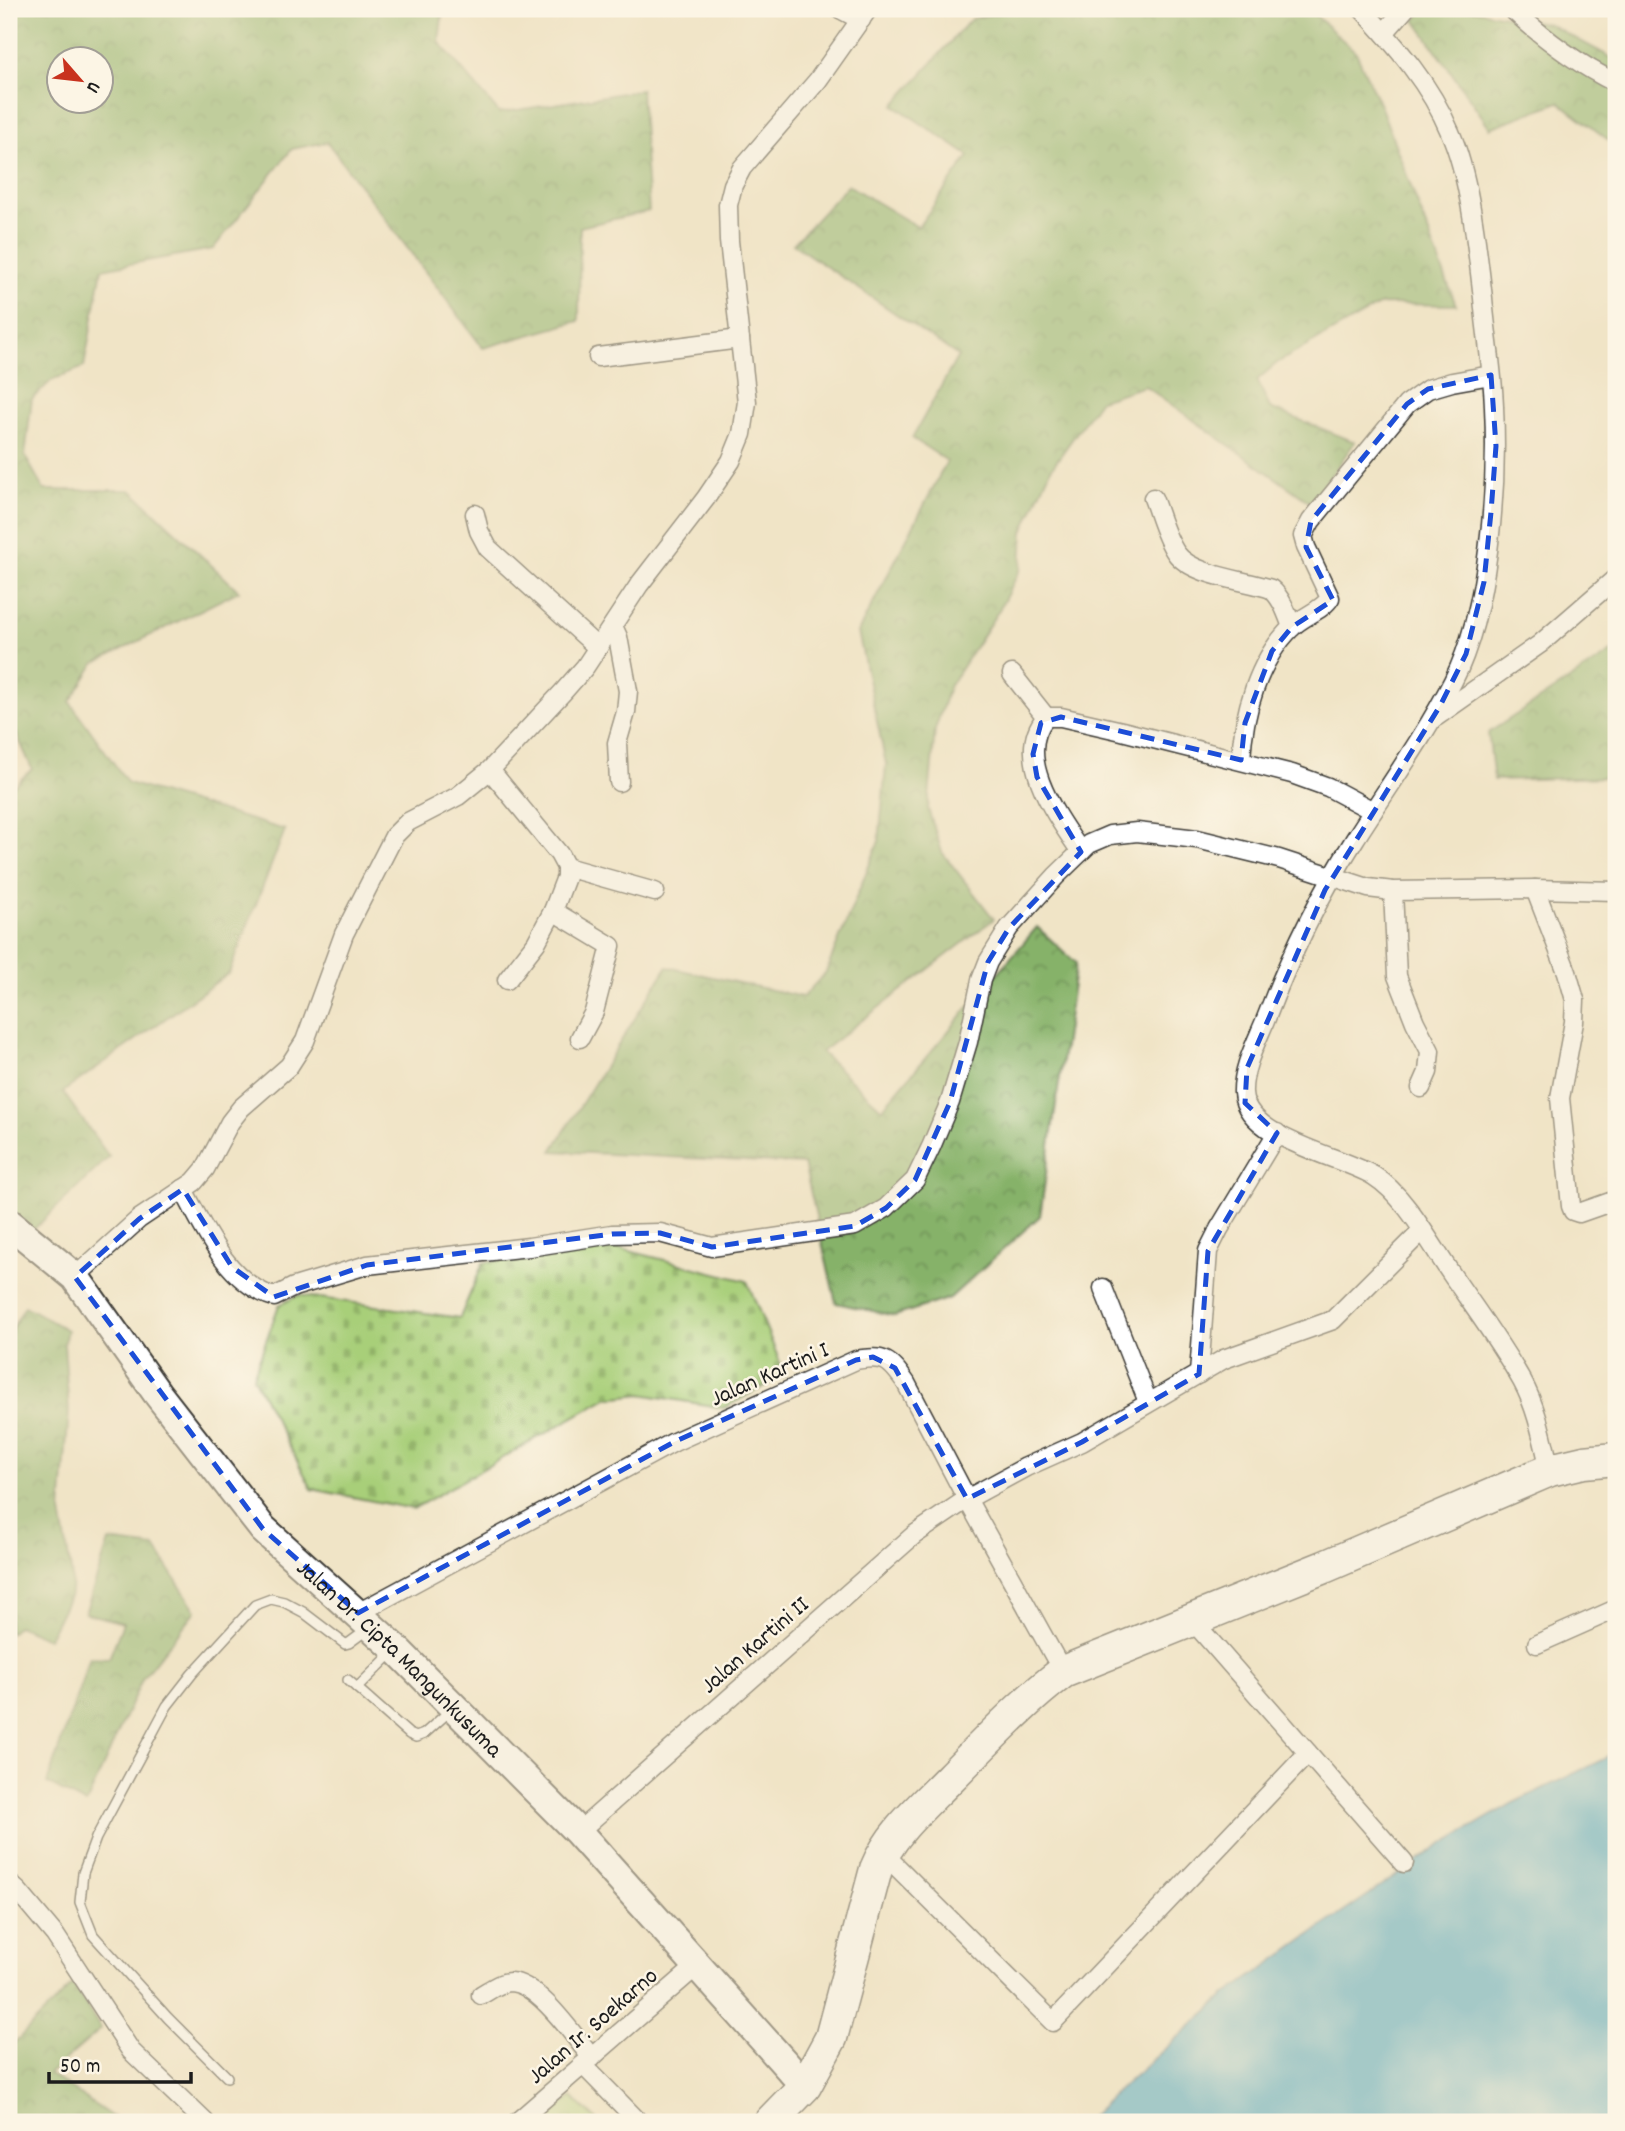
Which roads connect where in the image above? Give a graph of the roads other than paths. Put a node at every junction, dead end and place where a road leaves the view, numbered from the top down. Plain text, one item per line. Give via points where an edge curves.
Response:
1 (840, 9) edge
2 (1362, 9) edge
3 (1405, 9) edge
4 (1512, 9) edge
5 (864, 14) edge
6 (1384, 33) junction
7 (1616, 83) edge
8 (740, 340) junction
9 (598, 357) dead end
10 (1491, 375) junction
11 (1153, 498) dead end
12 (475, 514) dead end
13 (1616, 578) edge
14 (613, 626) junction
15 (1292, 627) junction
16 (598, 648) junction
17 (1012, 674) dead end
18 (1046, 717) junction
19 (1430, 721) junction
20 (1241, 760) junction
21 (490, 770) junction
22 (619, 782) dead end
23 (1373, 811) junction
24 (1081, 852) junction
25 (566, 866) junction
26 (1332, 878) junction
27 (1535, 889) junction
28 (1393, 891) junction
29 (1616, 891) edge
30 (655, 892) dead end
31 (553, 911) junction
32 (506, 980) dead end
33 (580, 1038) dead end
34 (1421, 1088) dead end
35 (1277, 1133) junction
36 (183, 1189) junction
37 (1616, 1200) edge
38 (9, 1223) edge
39 (1422, 1231) junction
40 (75, 1277) junction
41 (1103, 1289) dead end
42 (1199, 1374) junction
43 (1148, 1402) junction
44 (1616, 1460) edge
45 (1550, 1470) junction
46 (967, 1499) junction
47 (1615, 1612) edge
48 (365, 1620) junction
49 (1192, 1620) junction
50 (1537, 1644) dead end
51 (396, 1649) junction
52 (1063, 1672) junction
53 (348, 1680) dead end
54 (358, 1688) junction
55 (453, 1708) junction
56 (1308, 1753) junction
57 (578, 1832) junction
58 (883, 1853) junction
59 (1404, 1863) dead end
60 (9, 1883) edge
61 (698, 1965) junction
62 (481, 1995) dead end
63 (588, 2062) junction
64 (227, 2077) dead end
65 (805, 2085) junction
66 (205, 2122) edge
67 (517, 2122) edge
68 (639, 2122) edge
69 (769, 2122) edge

1 - 5 street
2 - 6 street
3 - 6 street
4 - 7 street via 1590,71
5 - 8 street via 818,80 742,168 733,185 728,205 729,241
6 - 10 street via 1434,98 1452,136 1479,260
8 - 9 street
8 - 14 street via 747,402 742,435 731,461
10 - 15 street via 1428,389 1407,404 1311,521 1303,536 1330,597
10 - 19 street via 1496,446 1484,582 1466,654
11 - 15 street via 1171,544 1184,561 1271,589
12 - 16 street via 488,548
13 - 19 street via 1540,644
14 - 16 street
14 - 22 street via 628,691 617,743
15 - 20 street via 1260,675 1245,723
16 - 21 street
17 - 18 street
18 - 20 street
18 - 24 street via 1035,738 1037,777
19 - 23 street
20 - 23 street via 1328,787
21 - 25 street
21 - 36 street via 458,796 408,821 394,836 344,934 305,1041 289,1066 241,1108 205,1169
23 - 26 street
24 - 26 street via 1110,835 1137,832 1197,839 1279,859
24 - 36 street via 1009,928 988,962 950,1102 915,1180 886,1208 855,1226 712,1247 660,1233 612,1234 367,1265 274,1297 261,1293 232,1267 212,1243
25 - 30 street
25 - 31 street
26 - 28 street
26 - 35 street via 1276,991 1247,1068 1245,1104
27 - 28 street
27 - 29 street
27 - 37 street via 1575,1000 1560,1098 1571,1206 1579,1213
28 - 34 street via 1397,976 1430,1051
31 - 32 street via 536,943
31 - 33 street via 611,946 594,1012
35 - 39 street via 1374,1176 1390,1188
35 - 42 street via 1209,1251
36 - 40 street via 139,1219
38 - 40 main road, Jalan Dr. Cipta Mangunkusuma
39 - 42 street, Jalan Kartini II via 1333,1320 1224,1359
39 - 45 street via 1524,1384
40 - 48 main road, Jalan Dr. Cipta Mangunkusuma via 157,1393 263,1529
41 - 43 street
42 - 43 street, Jalan Kartini II
43 - 46 street, Jalan Kartini II via 1082,1442
44 - 45 highway
45 - 49 highway
46 - 48 street, Jalan Kartini I via 895,1367 873,1357 856,1360 674,1443
46 - 52 street, Jalan Kartini I
46 - 57 street, Jalan Kartini II via 914,1535
47 - 50 street
48 - 51 main road, Jalan Dr. Cipta Mangunkusuma
48 - 64 lane via 345,1644 284,1602 271,1599 255,1605 167,1706 96,1838 83,1873 80,1902 93,1935
49 - 52 highway
49 - 56 street
51 - 54 lane
51 - 55 main road, Jalan Dr. Cipta Mangunkusuma
52 - 58 highway via 998,1729 891,1839
53 - 54 lane
54 - 55 lane via 416,1737
55 - 57 main road, Jalan Dr. Cipta Mangunkusuma
56 - 58 street via 1053,2022
56 - 59 street
57 - 61 main road, Jalan Dr. Cipta Mangunkusuma
58 - 65 highway via 831,2038
60 - 66 street via 54,1935 131,2051
61 - 63 street, Jalan Ir. Soekarno
61 - 65 main road, Jalan Dr. Cipta Mangunkusuma
62 - 63 street via 501,1983 526,1986 540,1997
63 - 67 street, Jalan Ir. Soekarno
63 - 68 street
65 - 69 highway

